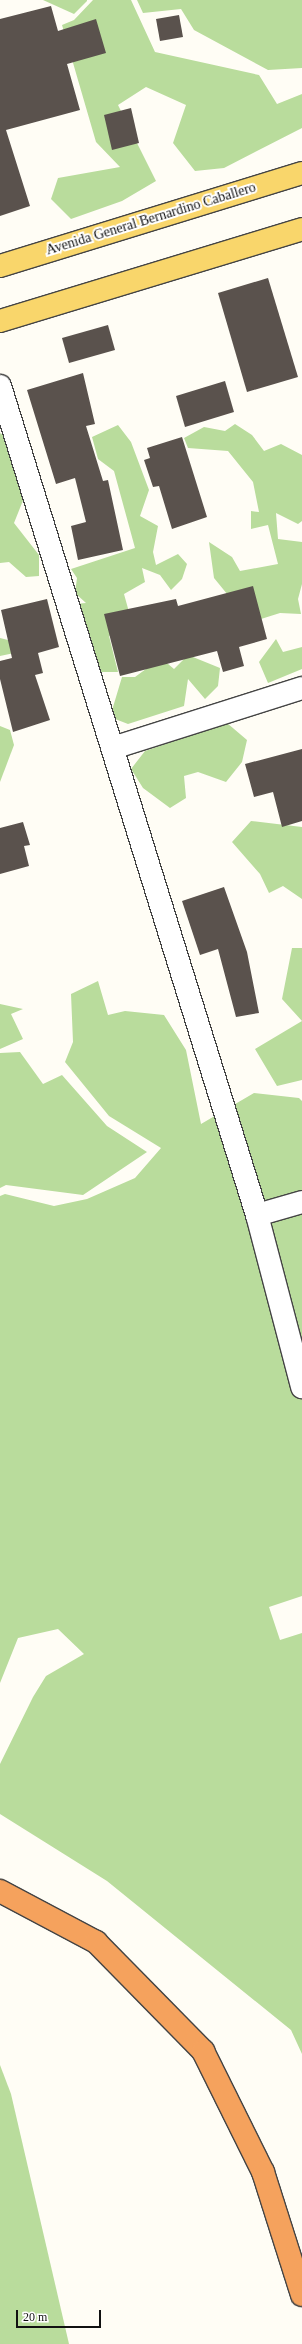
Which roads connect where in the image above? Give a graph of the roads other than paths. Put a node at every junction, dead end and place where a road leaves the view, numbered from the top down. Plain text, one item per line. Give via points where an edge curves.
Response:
1 (302, 173) edge
2 (302, 229) edge
3 (0, 266) edge
4 (0, 321) edge
5 (0, 386) edge
6 (302, 688) edge
7 (113, 748) junction
8 (302, 1202) edge
9 (258, 1215) junction
10 (302, 1387) edge
11 (0, 1891) edge
12 (302, 2295) edge

1 - 3 main road, Avenida General Bernardino Caballero
2 - 4 main road
5 - 7 street
6 - 7 street
7 - 9 street
8 - 9 street
9 - 10 street
11 - 12 highway via 96,1942 203,2050 263,2172

